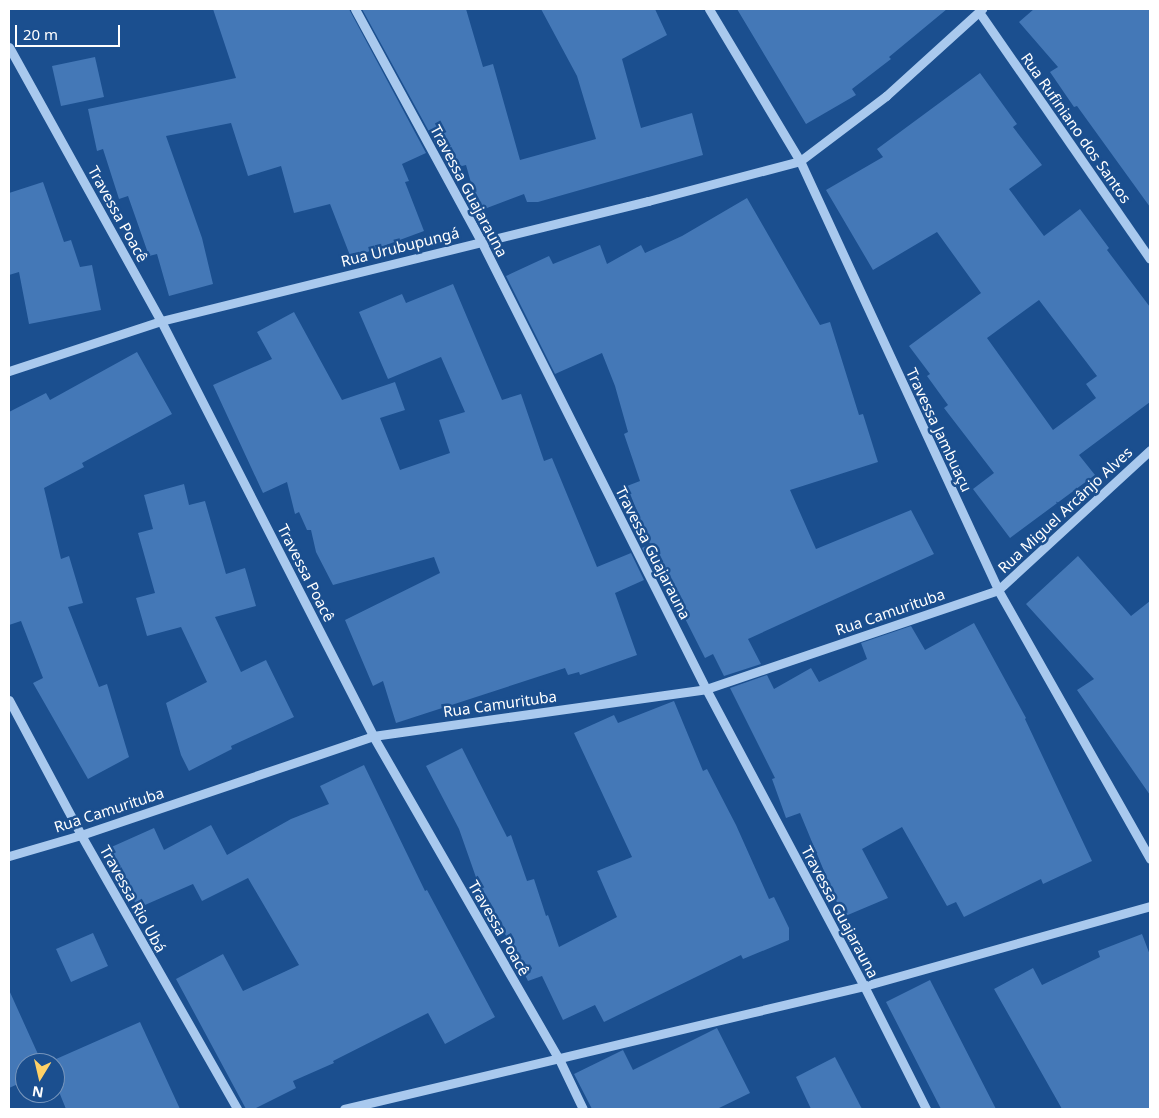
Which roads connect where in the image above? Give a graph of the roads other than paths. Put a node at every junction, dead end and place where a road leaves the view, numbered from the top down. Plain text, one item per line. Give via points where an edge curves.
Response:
1 (355, 9) edge
2 (709, 9) edge
3 (980, 10) edge
4 (9, 47) edge
5 (800, 161) junction
6 (482, 241) junction
7 (1150, 259) edge
8 (161, 321) junction
9 (9, 371) edge
10 (1150, 450) edge
11 (998, 590) junction
12 (706, 689) junction
13 (9, 700) edge
14 (374, 736) junction
15 (81, 835) junction
16 (9, 856) edge
17 (1150, 859) edge
18 (1150, 906) edge
19 (864, 986) junction
20 (559, 1059) junction
21 (236, 1109) edge
22 (344, 1109) edge
23 (583, 1109) edge
24 (926, 1109) edge

1 - 6 street, Travessa Guajarauna
2 - 5 street, Travessa Jambuaçu
3 - 5 street via 886,96
3 - 7 street, Rua Rufiniano dos Santos
4 - 8 street, Travessa Poacê
5 - 6 street, Rua Urubupungá
5 - 11 street, Travessa Jambuaçu
6 - 8 street, Rua Urubupungá
6 - 12 street, Travessa Guajarauna
8 - 9 street, Rua Urubupungá
8 - 14 street, Travessa Poacê
10 - 11 street, Rua Miguel Arcânjo Alves
11 - 12 street, Rua Camurituba
11 - 17 street, Travessa Jambuaçu
12 - 14 street, Rua Camurituba
12 - 19 street, Travessa Guajarauna
13 - 15 street, Travessa Rio Ubá
14 - 15 street, Rua Camurituba
14 - 20 street, Travessa Poacê
15 - 16 street, Rua Camurituba
15 - 21 street, Travessa Rio Ubá
18 - 19 street
19 - 20 street
19 - 24 street, Travessa Guajarauna
20 - 22 street
20 - 23 street, Travessa Poacê

